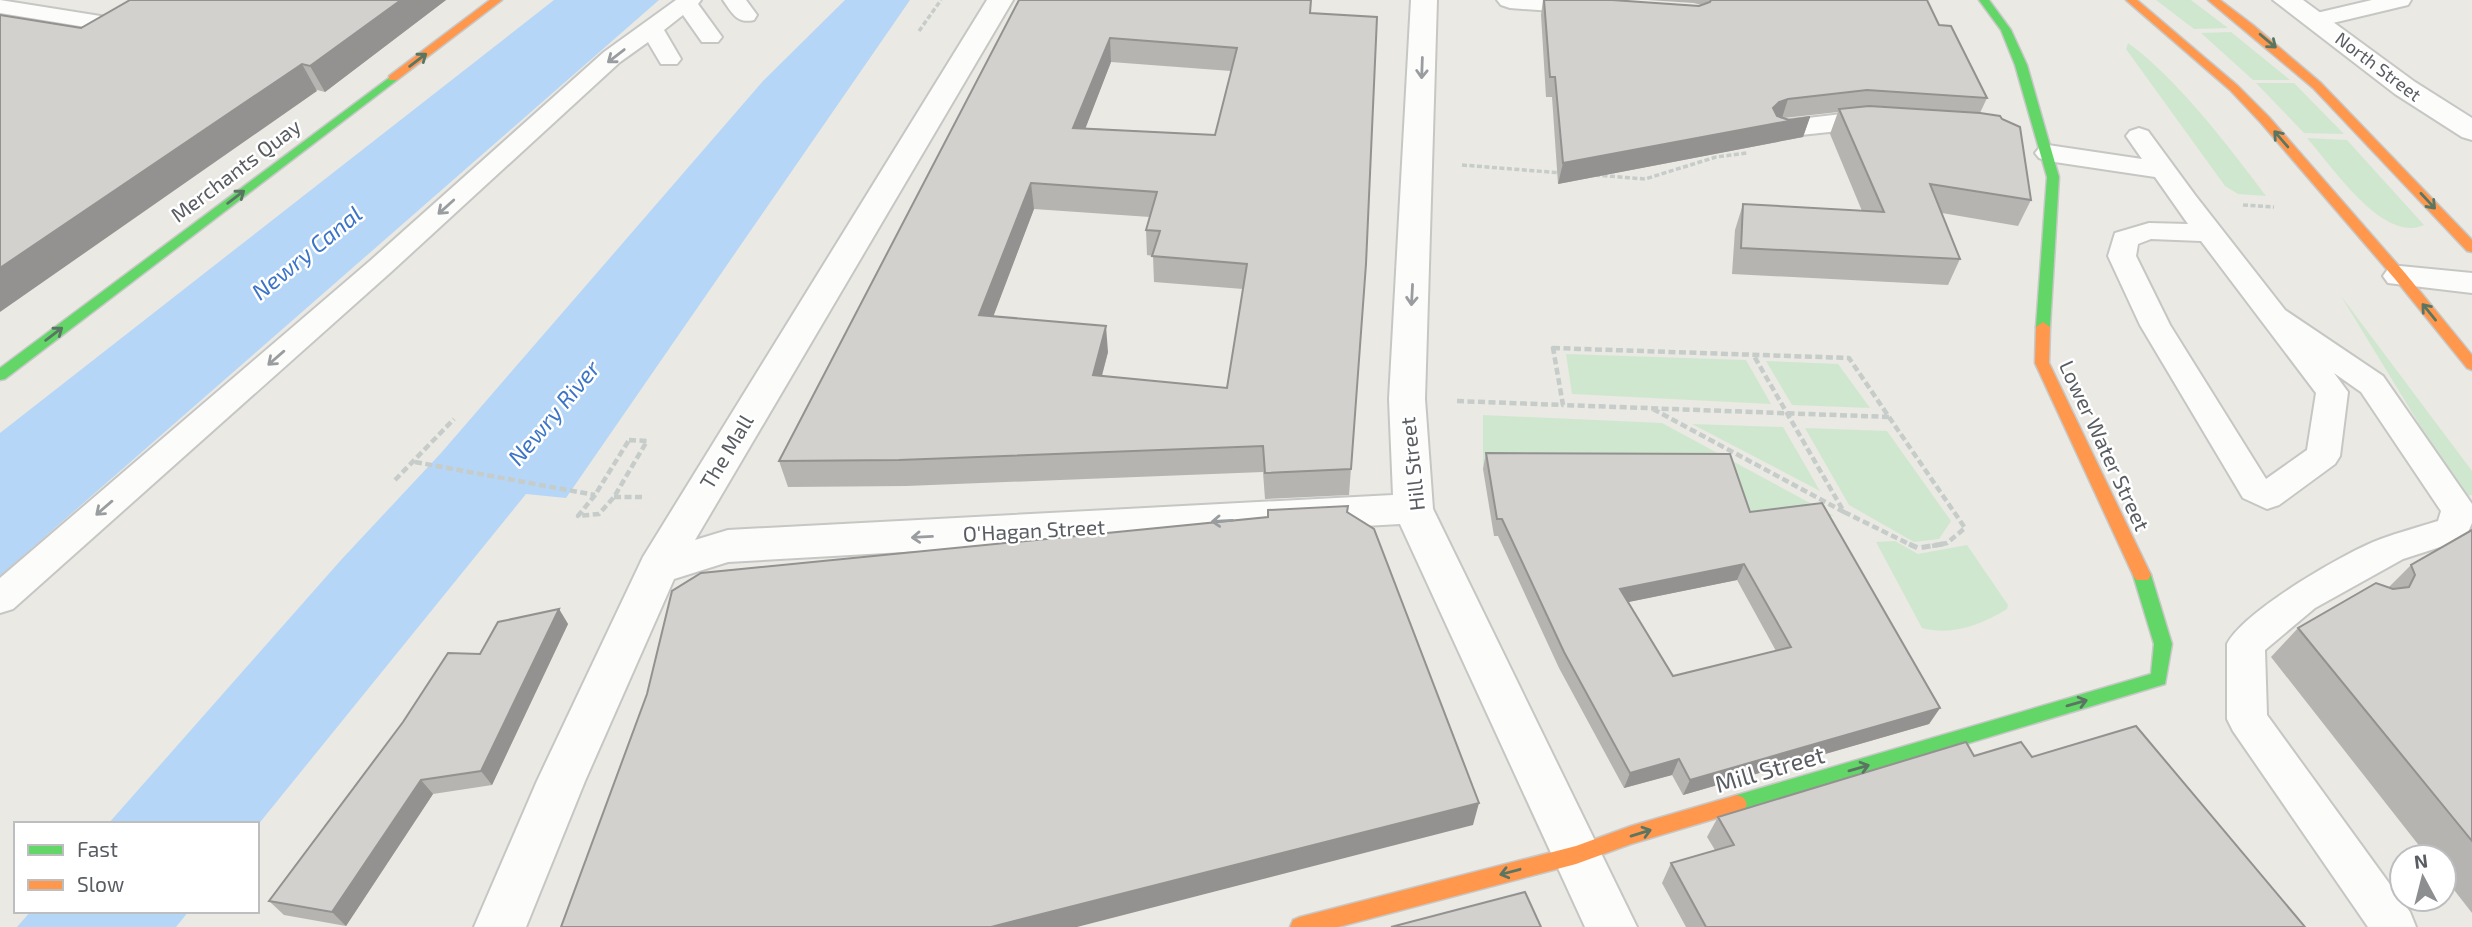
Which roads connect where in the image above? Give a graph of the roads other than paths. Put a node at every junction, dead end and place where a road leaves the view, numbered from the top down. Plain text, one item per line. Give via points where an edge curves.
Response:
1 (160, 0) edge
2 (497, 0) edge
3 (1000, 0) edge
4 (1424, 0) edge
5 (1510, 0) edge
6 (1984, 0) edge
7 (2131, 0) edge
8 (2213, 0) edge
9 (2286, 0) edge
10 (2400, 0) edge
11 (0, 6) edge
12 (1615, 8) edge
13 (682, 14) edge
14 (730, 20) edge
15 (2316, 20) junction
16 (669, 59) dead end
17 (1900, 123) edge
18 (1782, 129) edge
19 (2472, 131) edge
20 (2139, 136) dead end
21 (2037, 142) junction
22 (2162, 170) junction
23 (2210, 233) junction
24 (2472, 248) edge
25 (2400, 276) junction
26 (2472, 283) edge
27 (2273, 316) junction
28 (2472, 365) edge
29 (0, 375) edge
30 (1413, 509) junction
31 (658, 568) junction
32 (2146, 585) joint
33 (0, 599) edge
34 (1576, 855) junction
35 (500, 927) edge
36 (1300, 927) edge
37 (1611, 927) edge
38 (2395, 927) edge

1 - 11 lane via 116,24
29 -> 2 main road, Merchants Quay
3 - 31 street, The Mall
4 -> 30 street, Hill Street via 1407,399
5 - 12 street
6 - 21 main road, Lower Water Street via 2006,30 2016,54
25 -> 7 main road via 2234,88
8 -> 24 main road via 2320,86
9 - 15 street, North Street
10 - 15 lane
13 - 14 lane
13 - 16 lane
13 -> 33 lane via 612,57
15 - 19 street, North Street via 2405,88
17 - 18 lane via 1858,120
20 - 22 lane
21 - 22 lane
21 - 32 main road, Lower Water Street via 2053,177 2042,363
22 - 23 lane
23 - 27 lane
23 - 27 lane via 2149,231 2125,239 2122,256 2162,336 2255,489 2267,496 2323,456 2332,392
25 - 26 street
28 -> 25 main road
27 - 38 lane via 2372,384 2458,510 2453,530 2391,550 2351,591 2302,598 2246,644 2247,719
30 -> 31 street, O'Hagan Street via 729,546
30 - 34 street, Hill Street
31 - 35 street, The Mall
34 -> 32 main road, Mill Street via 2159,679 2163,644
34 -> 36 main road, Mill Street
34 - 37 street, Hill Street

